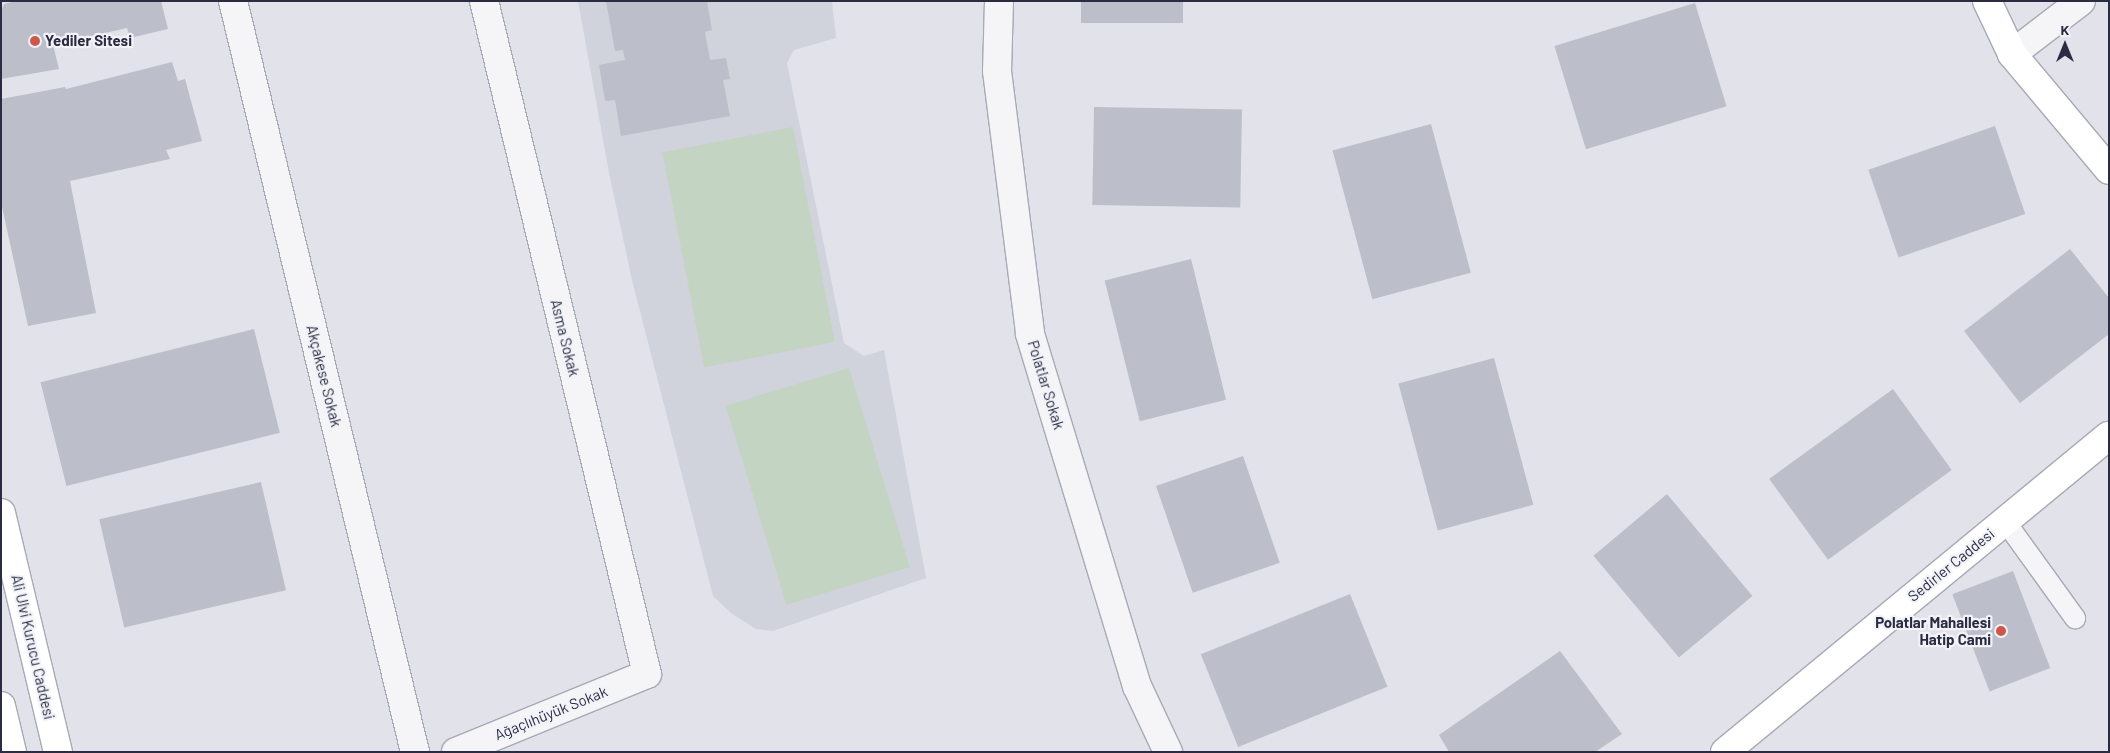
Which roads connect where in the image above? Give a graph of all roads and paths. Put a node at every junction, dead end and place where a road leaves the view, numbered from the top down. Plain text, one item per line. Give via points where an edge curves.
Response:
1 (233, 1) edge
2 (484, 1) edge
3 (999, 1) edge
4 (1987, 1) edge
5 (2080, 1) edge
6 (2012, 54) junction
7 (2109, 170) edge
8 (2109, 436) edge
9 (1, 513) edge
10 (2005, 520) junction
11 (2075, 618) dead end
12 (647, 674) joint
13 (1, 706) edge
14 (12, 752) edge
15 (58, 752) edge
16 (415, 752) edge
17 (456, 752) edge
18 (1168, 752) edge
19 (1724, 752) edge

1 - 16 street, Akçakese Sokak
2 - 12 street, Asma Sokak
3 - 18 street, Polatlar Sokak via 997,71 1030,334 1137,686
4 - 6 street
5 - 6 street
6 - 7 street
8 - 10 street, Sedirler Caddesi
9 - 15 street, Ali Ulvi Kurucu Caddesi
10 - 11 lane
10 - 19 street, Sedirler Caddesi
12 - 17 street, Ağaçlıhüyük Sokak
13 - 14 street

